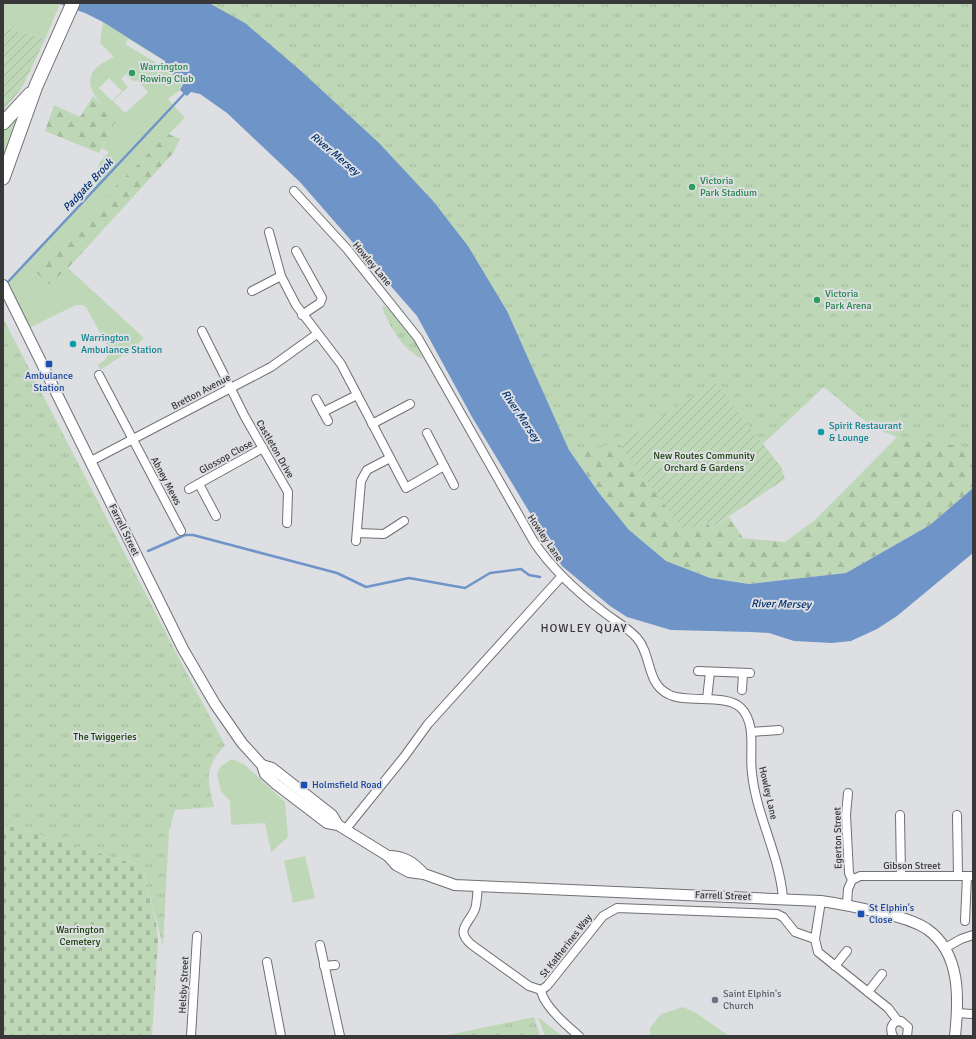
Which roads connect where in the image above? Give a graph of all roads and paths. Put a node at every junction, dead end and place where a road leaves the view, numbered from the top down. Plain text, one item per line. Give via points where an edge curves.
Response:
1 (73, 3) edge
2 (36, 86) junction
3 (3, 123) edge
4 (3, 178) edge
5 (294, 191) dead end
6 (269, 232) dead end
7 (296, 251) dead end
8 (281, 276) junction
9 (3, 285) edge
10 (252, 291) dead end
11 (302, 314) junction
12 (202, 332) dead end
13 (317, 334) junction
14 (99, 375) dead end
15 (230, 388) junction
16 (357, 395) junction
17 (316, 399) dead end
18 (410, 404) dead end
19 (323, 412) junction
20 (328, 420) dead end
21 (372, 424) junction
22 (427, 433) dead end
23 (133, 440) junction
24 (263, 448) junction
25 (390, 458) junction
26 (91, 461) junction
27 (444, 466) junction
28 (199, 484) junction
29 (454, 485) dead end
30 (189, 489) dead end
31 (216, 516) dead end
32 (404, 521) dead end
33 (287, 523) dead end
34 (181, 531) dead end
35 (561, 577) junction
36 (698, 671) dead end
37 (710, 672) junction
38 (742, 690) dead end
39 (707, 699) junction
40 (780, 730) dead end
41 (751, 732) junction
42 (848, 793) dead end
43 (957, 814) dead end
44 (900, 815) dead end
45 (341, 828) junction
46 (901, 876) junction
47 (958, 876) junction
48 (970, 876) edge
49 (852, 880) junction
50 (478, 887) junction
51 (783, 898) junction
52 (821, 901) junction
53 (847, 904) junction
54 (965, 921) dead end
55 (197, 936) dead end
56 (973, 936) edge
57 (815, 939) junction
58 (320, 945) dead end
59 (945, 948) junction
60 (847, 952) dead end
61 (267, 962) dead end
62 (335, 965) dead end
63 (324, 966) junction
64 (835, 966) junction
65 (882, 974) dead end
66 (540, 990) junction
67 (868, 992) junction
68 (957, 1013) junction
69 (972, 1014) dead end
70 (898, 1021) junction
71 (191, 1036) edge
72 (281, 1036) edge
73 (340, 1036) edge
74 (580, 1036) edge
75 (893, 1036) edge
76 (907, 1036) edge
77 (955, 1036) edge

1 - 2 main road
2 - 3 main road
2 - 4 main road
5 - 35 street, Howley Lane via 347,248 418,338 534,542
6 - 8 street
7 - 11 street via 322,298
8 - 10 street
8 - 11 street
9 - 26 street, Farrell Street
11 - 13 street
12 - 15 street, Castleton Drive
13 - 15 street, Bretton Avenue via 271,367
13 - 16 street via 341,364
14 - 23 street, Abney Mews
15 - 23 street, Bretton Avenue
15 - 24 street, Castleton Drive
16 - 19 street
16 - 21 street
17 - 19 street
18 - 21 street
19 - 20 street
21 - 25 street
22 - 27 street
23 - 26 street, Bretton Avenue
23 - 34 street, Abney Mews
24 - 28 street, Glossop Close
24 - 33 street, Castleton Drive via 288,492
25 - 27 street via 406,488
25 - 32 street via 367,470 361,482 356,537 384,534
26 - 45 street, Farrell Street via 198,676 227,723 262,765 272,768 332,814
27 - 29 street
28 - 30 street, Glossop Close
28 - 31 street, Glossop Close
35 - 39 street, Howley Lane via 632,632 646,653 650,671 660,689 679,698
35 - 45 street via 428,724 404,758
36 - 37 street
37 - 38 street via 747,673
37 - 39 street
39 - 41 street, Howley Lane via 734,703 740,707 745,713
40 - 41 street
41 - 51 street, Howley Lane via 752,773 759,807 779,868
42 - 49 street, Egerton Street via 848,873
43 - 47 street
44 - 46 street
45 - 50 street, Farrell Street via 388,856 396,865 409,872 424,874 444,883
46 - 47 street, Gibson Street
46 - 49 street, Gibson Street via 860,876
47 - 48 street, Gibson Street
48 - 54 street
49 - 53 street, Egerton Street
50 - 51 street, Farrell Street
50 - 66 street, St Katherines Way via 475,908 464,928 465,937 472,945 529,986
51 - 52 street, Farrell Street
52 - 53 street, Farrell Street
52 - 57 street
53 - 59 street, Farrell Street via 914,922 932,933
55 - 71 street, Helsby Street
56 - 59 street
57 - 64 street via 818,952
57 - 66 street, St Katherines Way via 795,932 783,917 777,914 617,908 603,916 547,986
58 - 63 street
59 - 68 street, Farrell Street via 956,980
60 - 64 street
61 - 72 street
62 - 63 street
63 - 73 street
64 - 67 street
65 - 67 street
66 - 74 street via 546,1004
67 - 70 street via 888,1008
68 - 69 street
68 - 77 street, Farrell Street
70 - 75 street via 892,1026
70 - 76 street via 908,1026

